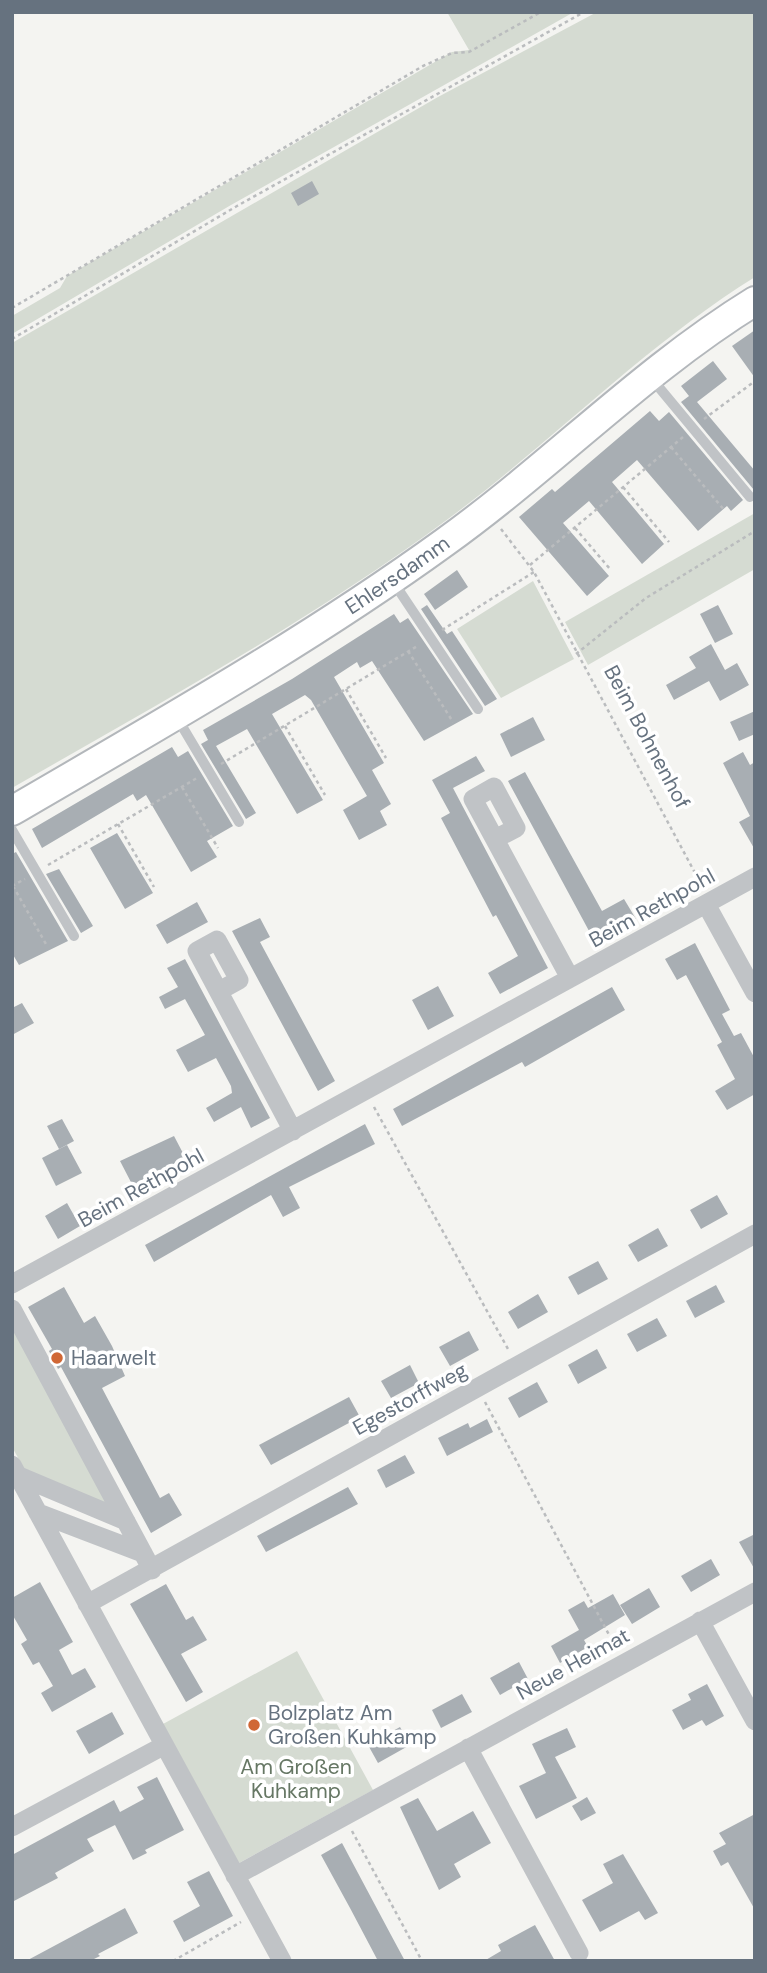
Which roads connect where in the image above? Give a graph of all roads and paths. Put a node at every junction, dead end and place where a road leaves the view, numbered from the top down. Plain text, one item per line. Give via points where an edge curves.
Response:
1 (541, 12) edge
2 (584, 12) edge
3 (755, 301) edge
4 (12, 308) edge
5 (12, 339) edge
6 (649, 376) junction
7 (755, 381) edge
8 (693, 428) junction
9 (671, 447) junction
10 (623, 487) junction
11 (750, 497) dead end
12 (486, 510) junction
13 (725, 510) dead end
14 (575, 528) junction
15 (755, 531) edge
16 (669, 542) dead end
17 (530, 566) junction
18 (610, 569) dead end
19 (534, 572) junction
20 (391, 580) junction
21 (431, 637) junction
22 (408, 651) junction
23 (576, 654) junction
24 (346, 689) junction
25 (478, 709) dead end
26 (175, 716) junction
27 (453, 722) dead end
28 (285, 726) junction
29 (386, 758) dead end
30 (209, 771) junction
31 (182, 787) junction
32 (326, 795) dead end
33 (12, 811) edge
34 (239, 822) dead end
35 (118, 824) junction
36 (12, 830) edge
37 (495, 839) dead end
38 (218, 848) dead end
39 (37, 872) junction
40 (755, 877) edge
41 (13, 886) edge
42 (154, 887) dead end
43 (706, 904) junction
44 (74, 936) dead end
45 (47, 944) dead end
46 (570, 978) junction
47 (219, 991) dead end
48 (755, 993) edge
49 (362, 1092) junction
50 (293, 1131) junction
51 (755, 1234) edge
52 (12, 1284) edge
53 (12, 1309) edge
54 (517, 1364) junction
55 (477, 1387) junction
56 (15, 1470) edge
57 (38, 1513) junction
58 (126, 1521) junction
59 (148, 1561) junction
60 (755, 1591) edge
61 (87, 1604) junction
62 (700, 1621) junction
63 (624, 1662) junction
64 (755, 1721) edge
65 (163, 1745) junction
66 (468, 1748) junction
67 (344, 1816) junction
68 (12, 1827) edge
69 (235, 1876) junction
70 (256, 1914) junction
71 (579, 1954) dead end
72 (173, 1961) edge
73 (282, 1961) edge
74 (422, 1961) edge

1 - 4 path via 469,52 452,53 423,66
2 - 5 path via 237,206
3 - 6 street, Ehlersdamm
6 - 8 lane
6 - 12 street, Ehlersdamm
7 - 8 path
8 - 9 path
8 - 11 lane
9 - 10 path
9 - 13 path
10 - 14 path
10 - 16 path
12 - 17 path, Beim Bohnenhof
12 - 20 street, Ehlersdamm
14 - 17 path
14 - 18 path
15 - 23 path via 646,598
17 - 19 path, Beim Bohnenhof
19 - 21 path
19 - 23 path, Beim Bohnenhof
20 - 21 lane
20 - 26 street, Ehlersdamm
21 - 22 path
21 - 25 lane
22 - 24 path
22 - 27 path
23 - 43 path, Beim Bohnenhof via 704,890
24 - 28 path
24 - 29 path
26 - 30 lane
26 - 33 street, Ehlersdamm
28 - 30 path
28 - 32 path
30 - 31 path
30 - 34 lane
31 - 35 path
31 - 38 path
35 - 39 path
35 - 42 path
36 - 39 lane
37 - 46 street
39 - 44 lane
40 - 43 street, Beim Rethpohl
41 - 45 path
43 - 46 street, Beim Rethpohl
43 - 48 street
46 - 49 street, Beim Rethpohl
47 - 50 street
49 - 50 street, Beim Rethpohl
49 - 54 path
50 - 52 street, Beim Rethpohl
51 - 54 street, Egestorffweg
53 - 58 street
54 - 55 street, Egestorffweg
55 - 59 street, Egestorffweg
55 - 63 path
56 - 57 street
56 - 58 street
57 - 59 street
57 - 61 street
58 - 59 street
59 - 61 street, Egestorffweg
60 - 62 street, Neue Heimat
61 - 65 street
62 - 63 street, Neue Heimat
62 - 64 street
63 - 66 street, Neue Heimat
65 - 68 street
65 - 69 street
66 - 67 street, Neue Heimat
66 - 71 street
67 - 69 street, Neue Heimat
67 - 74 path
69 - 70 street
70 - 72 path
70 - 73 street

